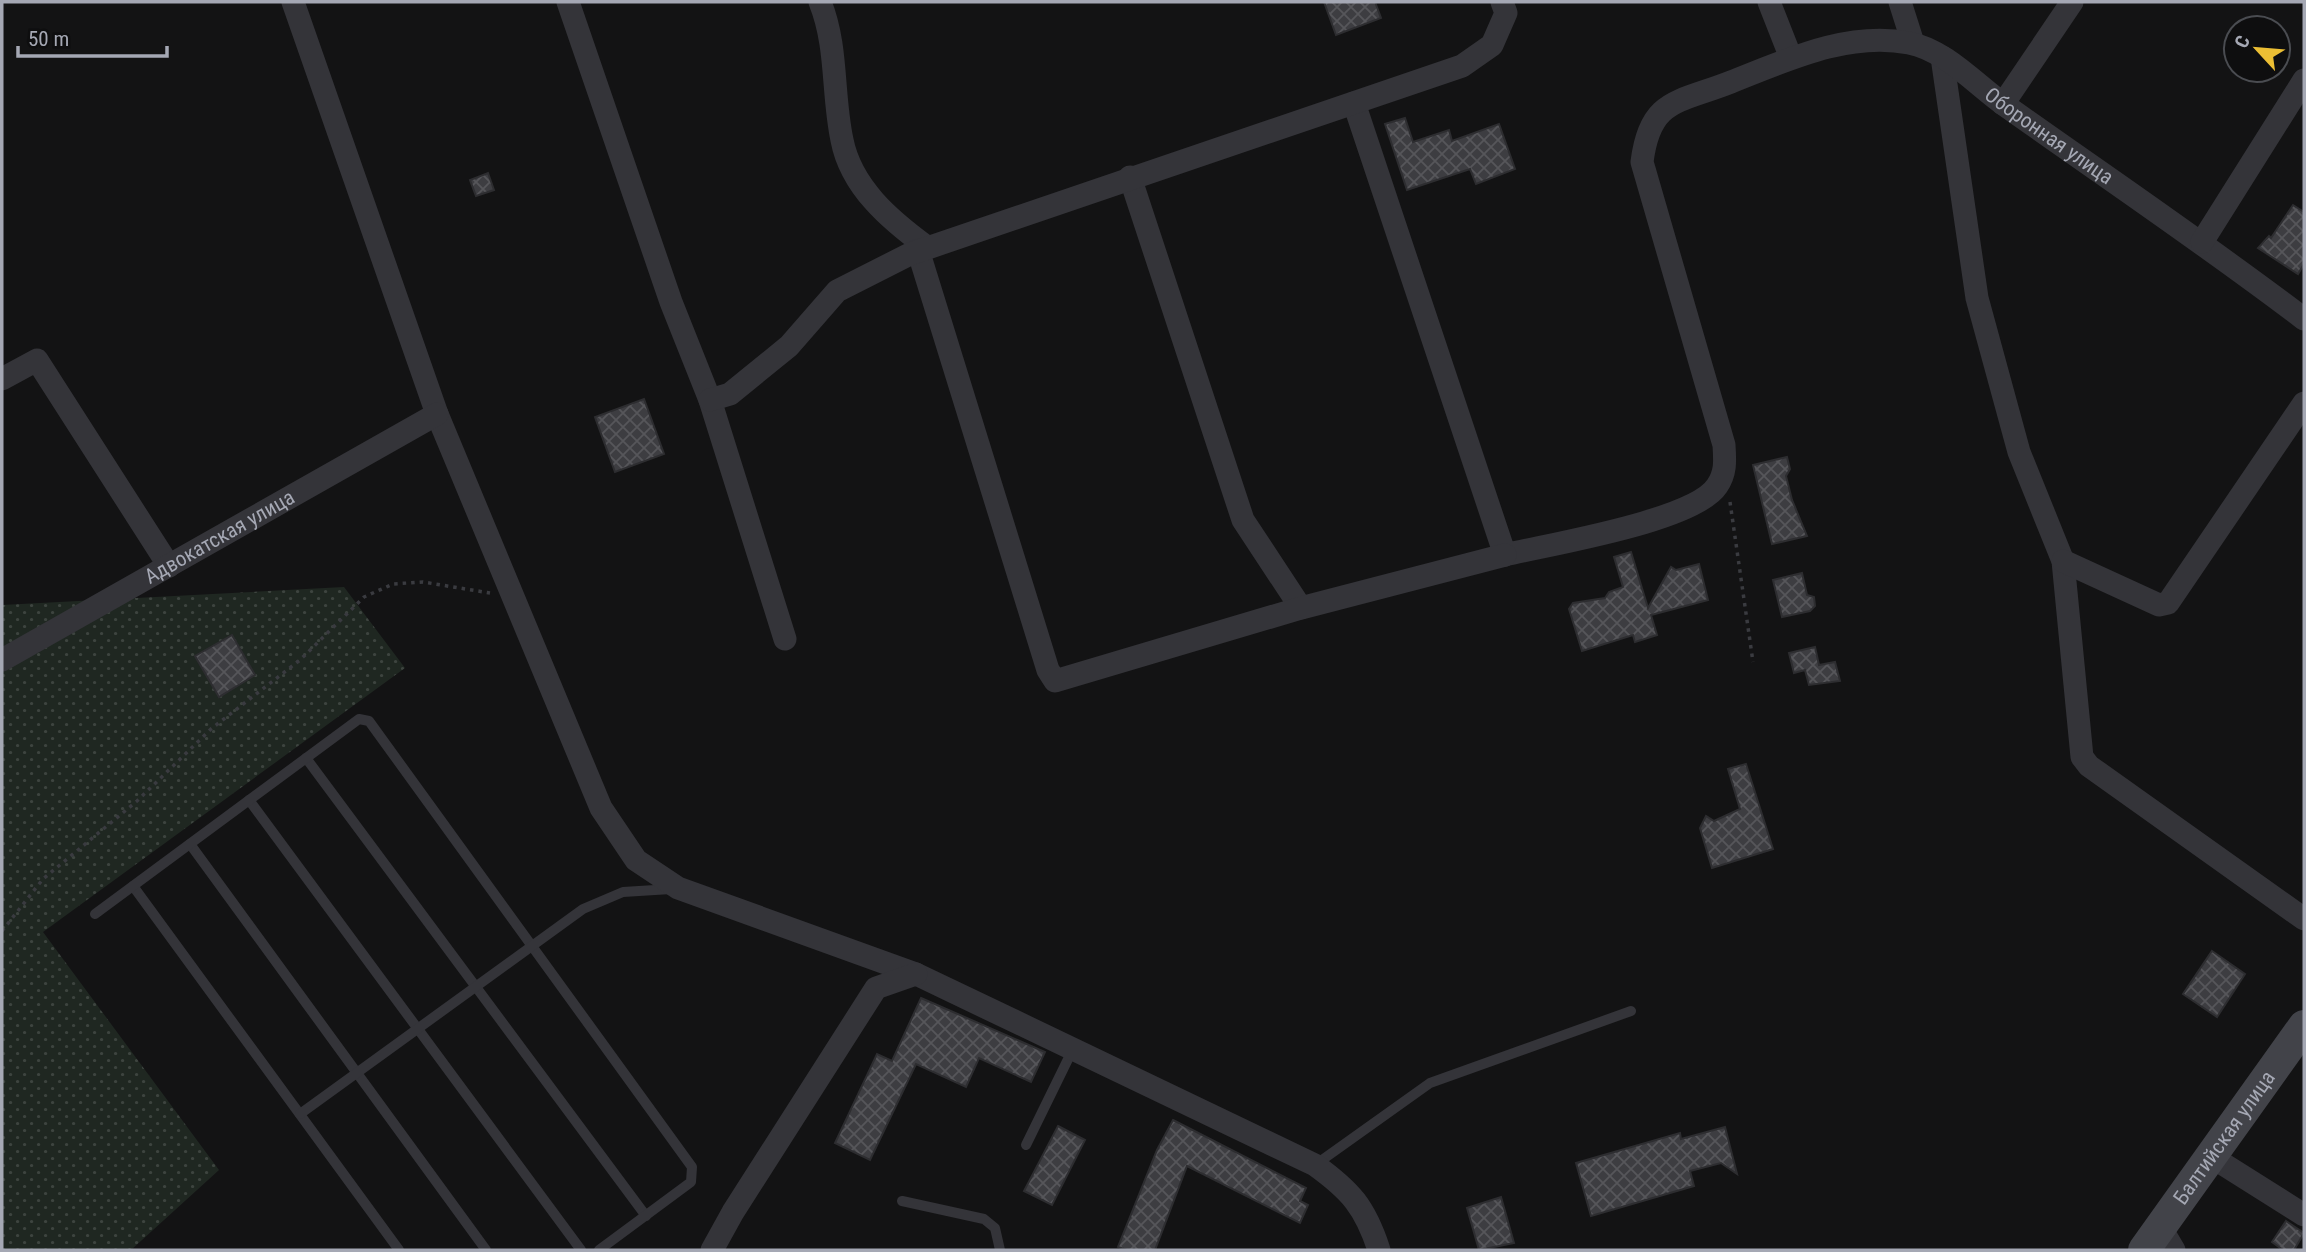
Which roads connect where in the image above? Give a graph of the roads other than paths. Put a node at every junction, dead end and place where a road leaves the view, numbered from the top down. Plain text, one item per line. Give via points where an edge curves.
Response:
1 (293, 2) edge
2 (568, 2) edge
3 (820, 2) edge
4 (1502, 2) edge
5 (1769, 2) edge
6 (1900, 2) edge
7 (2071, 2) edge
8 (1913, 43) junction
9 (1942, 57) junction
10 (1791, 58) junction
11 (2304, 80) edge
12 (1354, 103) junction
13 (2003, 104) junction
14 (1130, 177) junction
15 (2203, 242) junction
16 (922, 249) junction
17 (2304, 319) edge
18 (2, 380) edge
19 (710, 400) junction
20 (2304, 404) edge
21 (437, 414) junction
22 (1505, 555) junction
23 (2063, 561) junction
24 (169, 566) junction
25 (1301, 608) junction
26 (785, 639) dead end
27 (2, 660) edge
28 (306, 758) junction
29 (249, 800) junction
30 (190, 844) junction
31 (133, 886) junction
32 (678, 888) junction
33 (95, 914) dead end
34 (2304, 919) edge
35 (532, 945) junction
36 (916, 974) junction
37 (476, 987) junction
38 (1631, 1011) dead end
39 (2304, 1026) edge
40 (418, 1029) junction
41 (1073, 1049) junction
42 (357, 1073) junction
43 (300, 1114) junction
44 (1026, 1145) dead end
45 (2212, 1157) junction
46 (1315, 1165) junction
47 (902, 1200) dead end
48 (646, 1216) junction
49 (2304, 1216) edge
50 (2160, 1243) edge
51 (400, 1250) edge
52 (486, 1250) edge
53 (581, 1250) edge
54 (599, 1250) edge
55 (712, 1250) edge
56 (1000, 1250) edge
57 (1379, 1250) edge

1 - 21 street
2 - 19 street via 671,302
3 - 16 street via 834,53 842,141 852,168 885,215
4 - 12 street via 1506,13 1493,45 1462,66
5 - 10 street
6 - 8 street
7 - 13 street
8 - 9 street, Оборонная улица
8 - 10 street, Оборонная улица via 1879,38
9 - 13 street, Оборонная улица
9 - 23 street via 1977,298 2019,453
10 - 22 street, Оборонная улица via 1661,109 1646,133 1642,162 1724,445 1725,469 1716,488 1678,513
11 - 15 street
12 - 14 street
12 - 22 street
13 - 15 street, Оборонная улица
14 - 16 street
14 - 25 street via 1243,520
15 - 17 street, Оборонная улица
16 - 19 street via 836,290 789,346 730,394
16 - 25 street via 1055,681
18 - 24 street via 37,360
19 - 26 street
20 - 23 street via 2168,603 2159,604
21 - 24 street, Адвокатская улица
21 - 32 street via 601,808 636,860
22 - 25 street
23 - 34 street via 2082,757
24 - 27 street, Адвокатская улица
28 - 29 lane
28 - 35 lane via 359,719 369,721
28 - 37 lane
29 - 30 lane
29 - 40 lane
30 - 31 lane
30 - 42 lane
31 - 33 lane
31 - 43 lane
32 - 35 lane via 623,892 583,909
32 - 36 street
35 - 37 lane
35 - 48 lane via 692,1167 691,1182
36 - 41 street
36 - 55 street via 876,988
37 - 40 lane
37 - 48 lane
38 - 46 lane via 1430,1083
39 - 45 main road, Балтийская улица
40 - 42 lane
40 - 53 lane
41 - 44 lane
41 - 46 street
42 - 43 lane
42 - 52 lane
43 - 51 lane
45 - 49 street
45 - 50 main road, Балтийская улица
46 - 57 street via 1349,1191
47 - 56 lane via 984,1219 995,1228
48 - 54 lane

